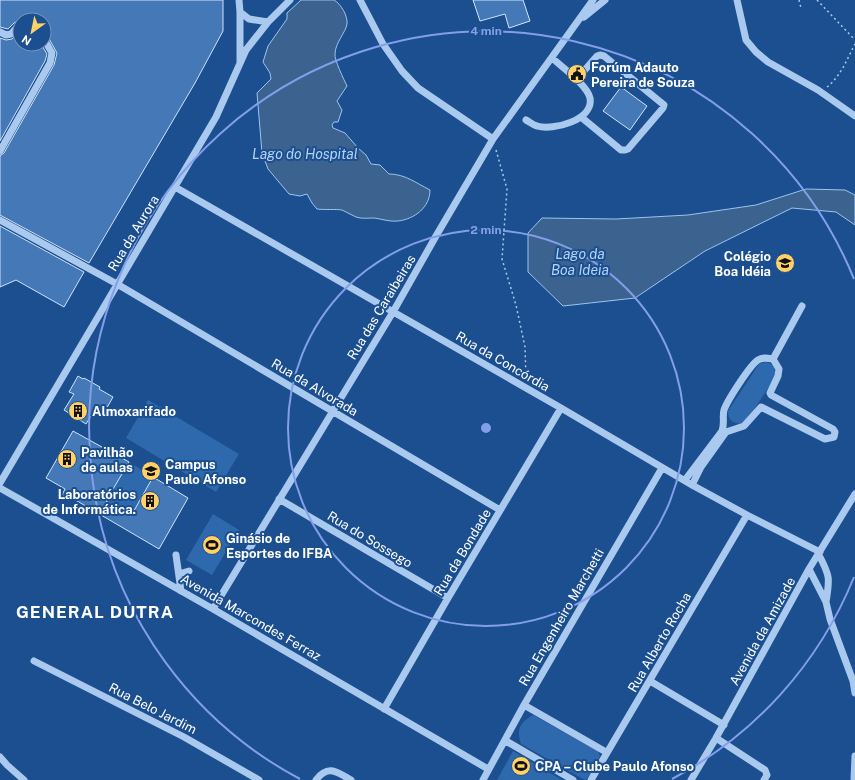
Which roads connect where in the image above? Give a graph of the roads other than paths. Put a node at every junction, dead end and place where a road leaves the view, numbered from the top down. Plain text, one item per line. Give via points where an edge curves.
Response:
1 (239, 0) edge
2 (290, 0) edge
3 (360, 0) edge
4 (593, 0) edge
5 (605, 0) edge
6 (736, 0) edge
7 (240, 12) junction
8 (268, 22) junction
9 (578, 22) junction
10 (0, 32) edge
11 (12, 33) edge
12 (51, 52) edge
13 (552, 58) junction
14 (240, 65) junction
15 (576, 80) junction
16 (855, 116) edge
17 (581, 117) junction
18 (526, 120) dead end
19 (493, 139) junction
20 (0, 152) edge
21 (175, 187) junction
22 (0, 220) edge
23 (117, 284) junction
24 (802, 306) dead end
25 (393, 312) junction
26 (773, 359) junction
27 (561, 408) junction
28 (332, 411) junction
29 (662, 468) junction
30 (685, 480) junction
31 (0, 483) edge
32 (692, 485) junction
33 (0, 488) edge
34 (855, 494) edge
35 (279, 499) junction
36 (500, 510) junction
37 (747, 515) junction
38 (819, 554) junction
39 (176, 555) dead end
40 (809, 569) junction
41 (189, 571) dead end
42 (179, 574) junction
43 (181, 591) junction
44 (448, 598) junction
45 (826, 602) junction
46 (213, 609) junction
47 (34, 661) dead end
48 (650, 680) junction
49 (855, 693) edge
50 (524, 705) junction
51 (384, 709) junction
52 (724, 725) junction
53 (716, 738) junction
54 (506, 740) junction
55 (606, 752) junction
56 (855, 756) edge
57 (0, 757) edge
58 (488, 769) junction
59 (24, 780) edge
60 (259, 780) edge
61 (316, 780) edge
62 (351, 780) edge
63 (483, 780) edge
64 (573, 780) edge
65 (591, 780) edge
66 (691, 780) edge
67 (764, 780) edge
68 (854, 780) edge

1 - 7 street
2 - 8 street, Rua da Aurora
3 - 19 street via 383,44 418,88
4 - 9 street
5 - 9 street
6 - 16 street via 746,40 756,52
7 - 8 street via 249,19
7 - 14 street
8 - 14 street, Rua da Aurora via 246,50
9 - 13 street, Rua das Caraibeiras
10 - 11 street via 6,35
12 - 20 street via 50,63
13 - 15 street
13 - 19 street, Rua das Caraibeiras
14 - 21 street, Rua da Aurora via 216,117
15 - 17 street via 587,90 590,98
15 - 17 street via 597,56 604,56 664,105 625,150 621,150
17 - 18 street via 561,126 546,128
19 - 25 street, Rua das Caraibeiras
21 - 23 street, Rua da Aurora
21 - 25 street, Rua da Concórdia
22 - 23 street, Rua da Alvorada
23 - 28 street, Rua da Alvorada
23 - 31 street, Rua da Aurora
24 - 26 street
25 - 27 street, Rua da Concórdia
25 - 28 street, Rua das Caraibeiras
26 - 30 street via 758,360 751,368 723,412 722,431
26 - 32 street via 779,369 771,395 833,429 834,437 825,439 761,407 744,426 726,432 701,467
27 - 29 street, Rua da Concórdia
27 - 36 street, Rua da Bondade
28 - 35 street, Rua das Caraibeiras
28 - 36 street, Rua da Alvorada
29 - 30 street, Rua da Concórdia
29 - 50 street, Rua Engenheiro Marchetti
30 - 32 street, Rua da Concórdia
32 - 37 street, Rua da Concórdia
33 - 43 street, Avenida Marcondes Ferraz
34 - 38 street, Avenida da Amizade
35 - 44 street, Rua do Sossego
35 - 46 street, Rua das Caraibeiras
36 - 44 street, Rua da Bondade
37 - 38 street, Rua da Concórdia
37 - 48 street, Rua Alberto Rocha
38 - 40 street, Avenida da Amizade
38 - 45 street via 828,571
39 - 42 street
40 - 45 street
40 - 52 street, Avenida da Amizade
41 - 42 street
42 - 43 street
43 - 46 street, Avenida Marcondes Ferraz
44 - 51 street, Rua da Bondade
45 - 49 street
46 - 51 street, Avenida Marcondes Ferraz
47 - 60 street, Rua Belo Jardim via 184,737
48 - 52 street
48 - 55 street, Rua Alberto Rocha
50 - 54 street, Rua Engenheiro Marchetti
50 - 55 street
51 - 58 street, Avenida Marcondes Ferraz
52 - 53 street, Avenida da Amizade
53 - 66 street, Avenida da Amizade
53 - 67 street via 765,770 767,775
54 - 58 street, Rua Engenheiro Marchetti
54 - 64 street
55 - 65 street, Rua Alberto Rocha
56 - 68 street
57 - 59 street
58 - 63 street, Rua Engenheiro Marchetti
61 - 62 street via 321,773 330,770

